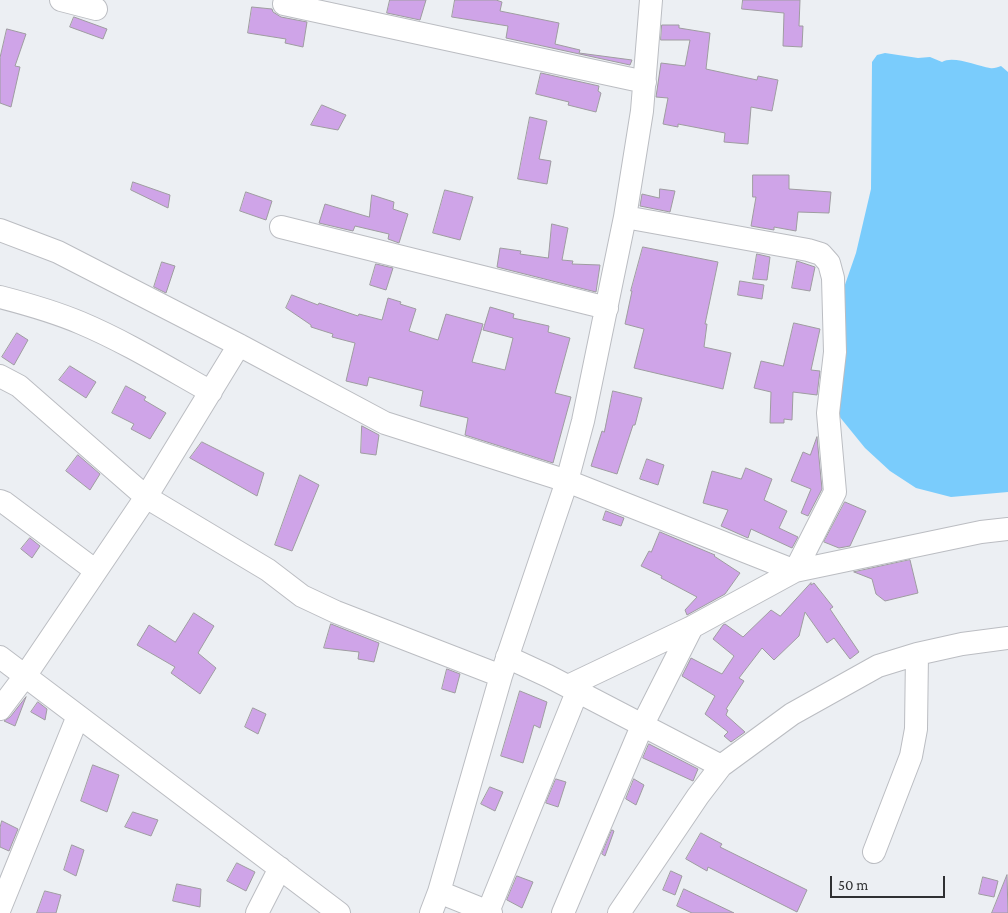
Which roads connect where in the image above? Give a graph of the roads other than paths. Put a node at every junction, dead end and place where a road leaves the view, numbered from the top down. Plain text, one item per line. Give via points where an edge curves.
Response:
1 (61, 0) edge
2 (651, 0) edge
3 (284, 4) dead end
4 (96, 10) dead end
5 (645, 82) junction
6 (625, 217) junction
7 (281, 227) dead end
8 (0, 230) edge
9 (0, 297) edge
10 (606, 308) junction
11 (239, 345) junction
12 (0, 376) edge
13 (211, 392) junction
14 (567, 481) junction
15 (146, 497) junction
16 (0, 502) edge
17 (1008, 530) edge
18 (96, 571) junction
19 (795, 571) junction
20 (692, 627) junction
21 (1008, 638) edge
22 (917, 654) junction
23 (0, 657) edge
24 (504, 667) junction
25 (26, 676) junction
26 (572, 689) junction
27 (0, 709) edge
28 (78, 716) junction
29 (642, 726) junction
30 (721, 766) junction
31 (874, 852) dead end
32 (280, 868) junction
33 (439, 892) junction
34 (0, 908) edge
35 (490, 912) edge
36 (257, 913) edge
37 (339, 913) edge
38 (431, 913) edge
39 (563, 913) edge
40 (619, 913) edge

1 - 4 street
2 - 5 street
3 - 5 street
5 - 6 street
6 - 10 street
6 - 19 street via 808,250 821,254 829,263 833,278 835,352 828,413 835,492
7 - 10 street
8 - 11 street via 58,252
9 - 13 street via 81,322
10 - 14 street
11 - 13 street
11 - 14 street via 385,423
12 - 15 street via 19,386
13 - 15 street
14 - 19 street
14 - 24 street
15 - 18 street
15 - 24 street via 268,570 302,596 336,612
16 - 18 street
17 - 19 street via 981,532
18 - 25 street
19 - 20 street
20 - 26 street
20 - 29 street
21 - 22 street
22 - 30 street via 878,666 792,714
22 - 31 street via 916,729 911,756
23 - 25 street
24 - 26 street via 548,676
24 - 33 street
25 - 27 street
25 - 28 street
26 - 29 street
26 - 35 street
28 - 32 street
28 - 34 street
29 - 30 street
29 - 39 street
30 - 40 street
32 - 36 street
32 - 37 street
33 - 35 street
33 - 38 street

